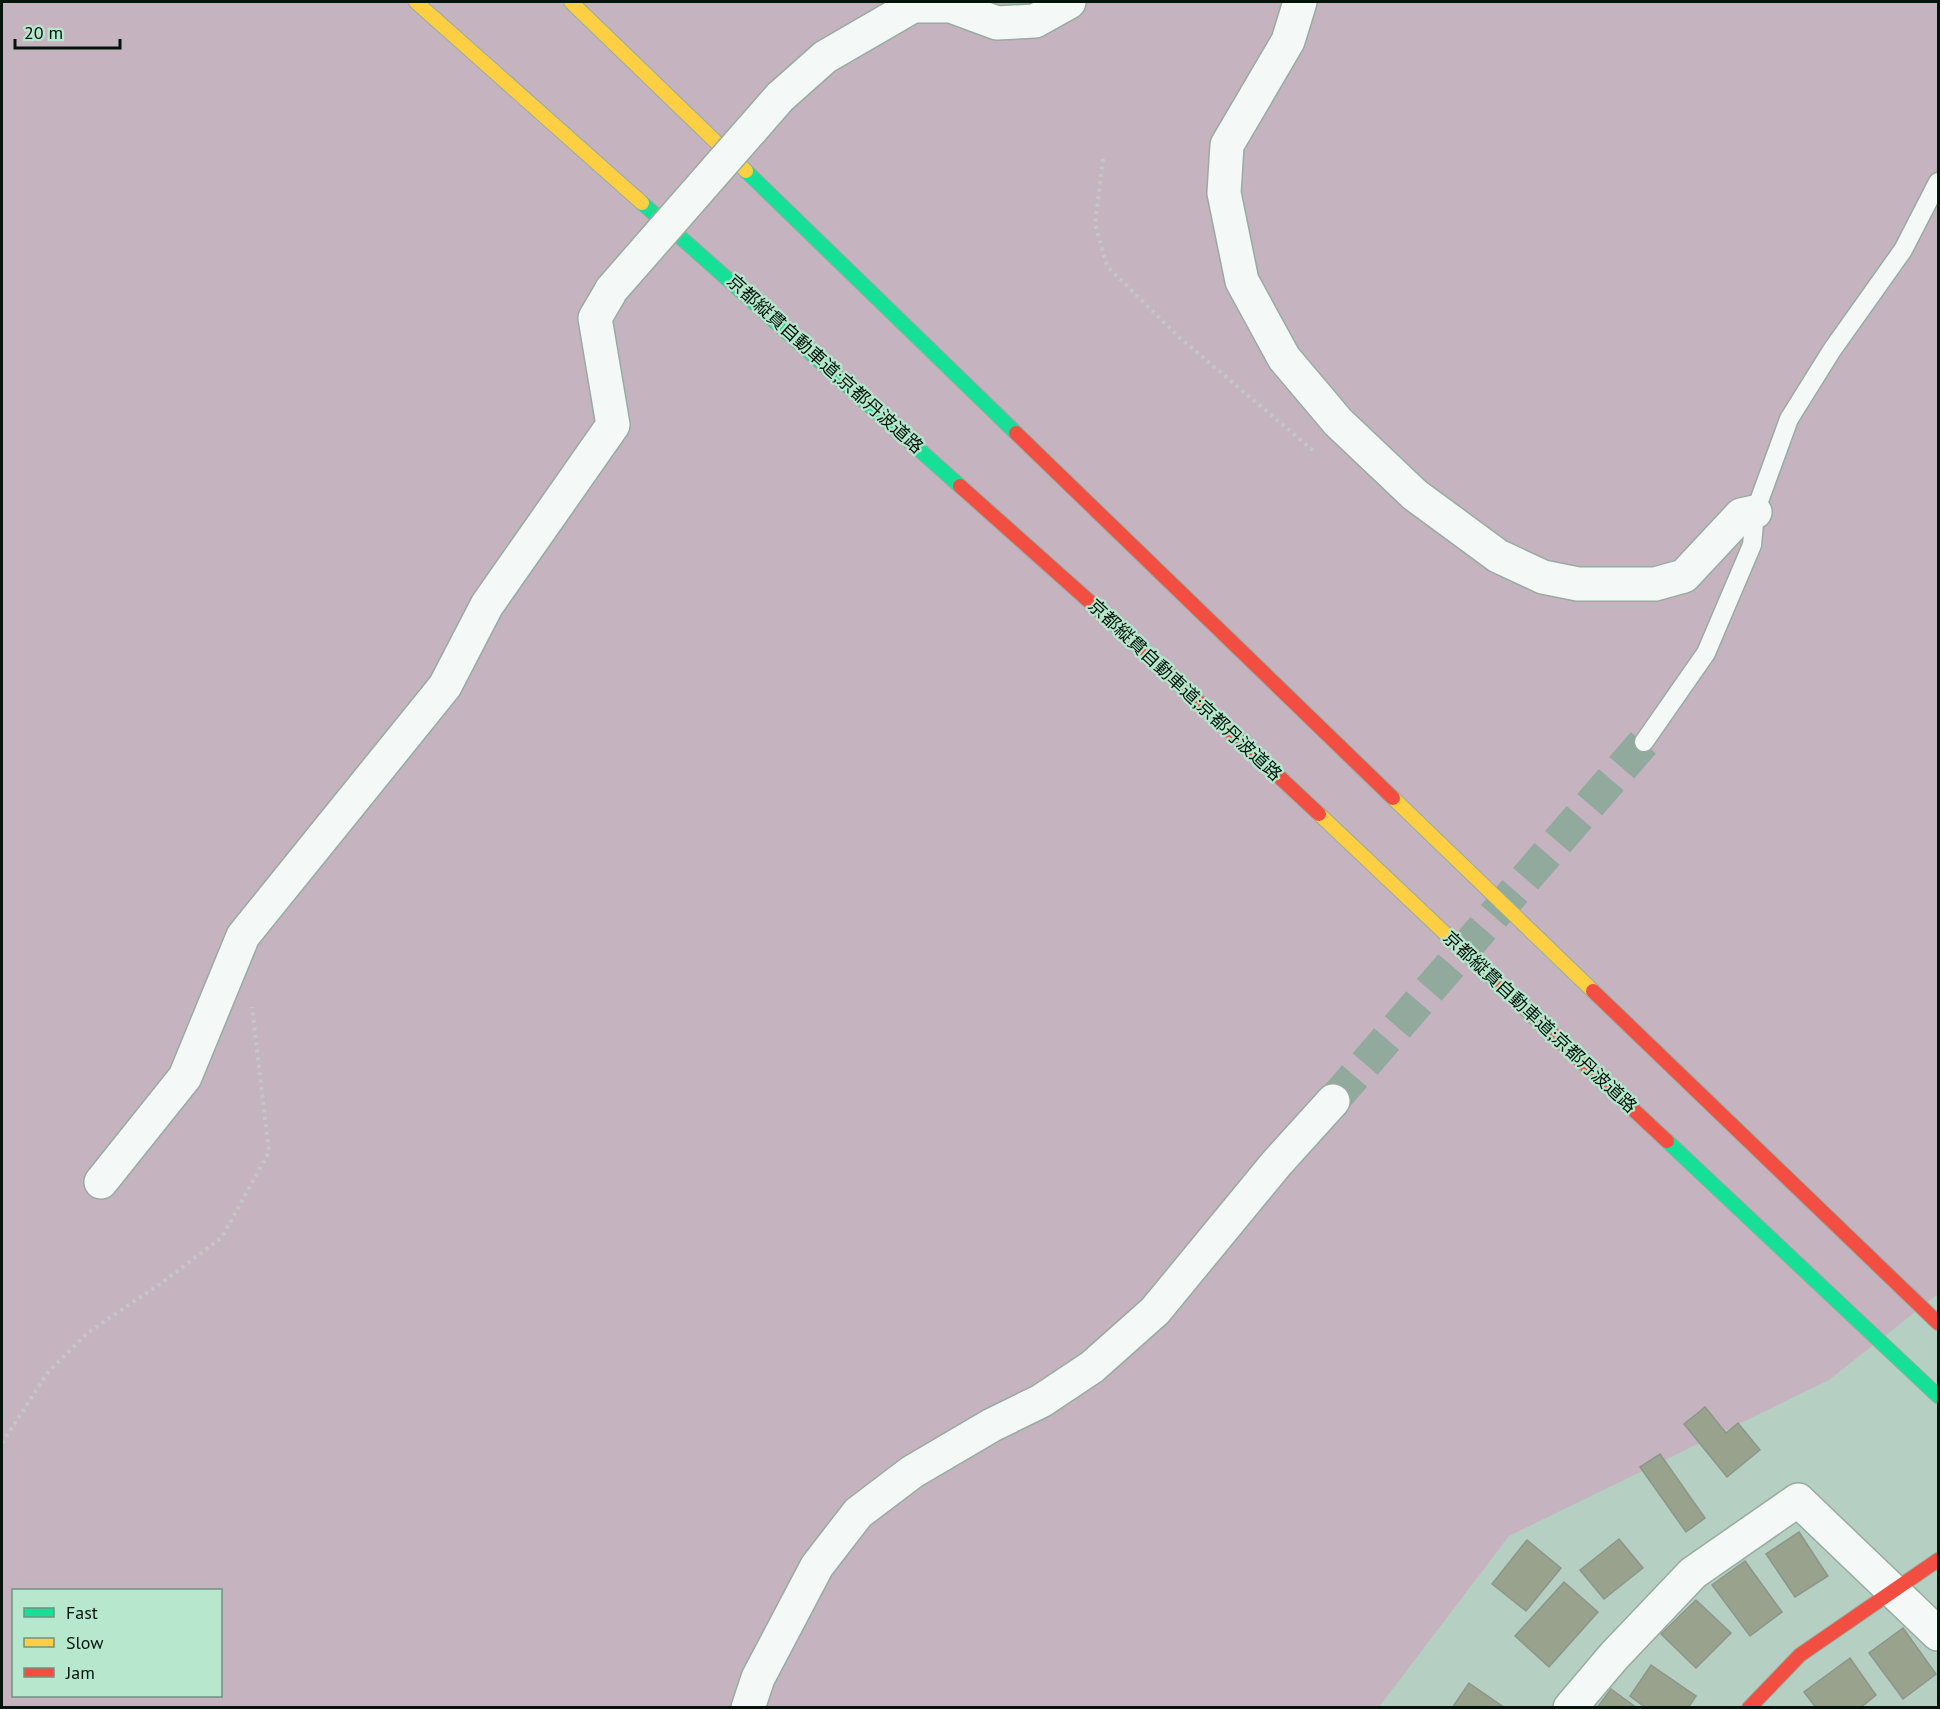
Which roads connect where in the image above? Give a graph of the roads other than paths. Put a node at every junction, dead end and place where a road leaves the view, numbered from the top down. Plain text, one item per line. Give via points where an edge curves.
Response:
1 (416, 2) edge
2 (571, 2) edge
3 (1068, 2) edge
4 (1300, 2) edge
5 (1938, 182) edge
6 (1755, 512) junction
7 (1644, 742) tunnel mouth
8 (1333, 1101) tunnel mouth
9 (101, 1182) dead end
10 (1938, 1323) edge
11 (1938, 1396) edge
12 (1933, 1563) edge
13 (1893, 1590) junction
14 (1938, 1634) edge
15 (748, 1707) edge
16 (1570, 1707) edge
17 (1749, 1707) edge

1 - 11 main road, 京都縦貫自動車道;京都丹波道路 via 1136,643
2 - 10 main road
3 - 9 street, bridge via 1035,21 997,23 951,6 913,6 825,57 780,97 612,289 595,318 613,425 487,605 445,686 243,936 185,1077
4 - 6 street via 1288,41 1227,145 1224,193 1242,280 1284,358 1338,422 1415,495 1498,556 1543,577 1578,584 1655,584 1684,576 1741,515
5 - 6 lane via 1902,250 1789,419
6 - 7 lane via 1752,545 1706,654
8 - 15 street via 1155,1311 1092,1367 1041,1401 912,1472 858,1513 817,1566 758,1678
12 - 13 main road
13 - 14 street
13 - 16 street via 1798,1500 1693,1573
13 - 17 main road via 1800,1655

